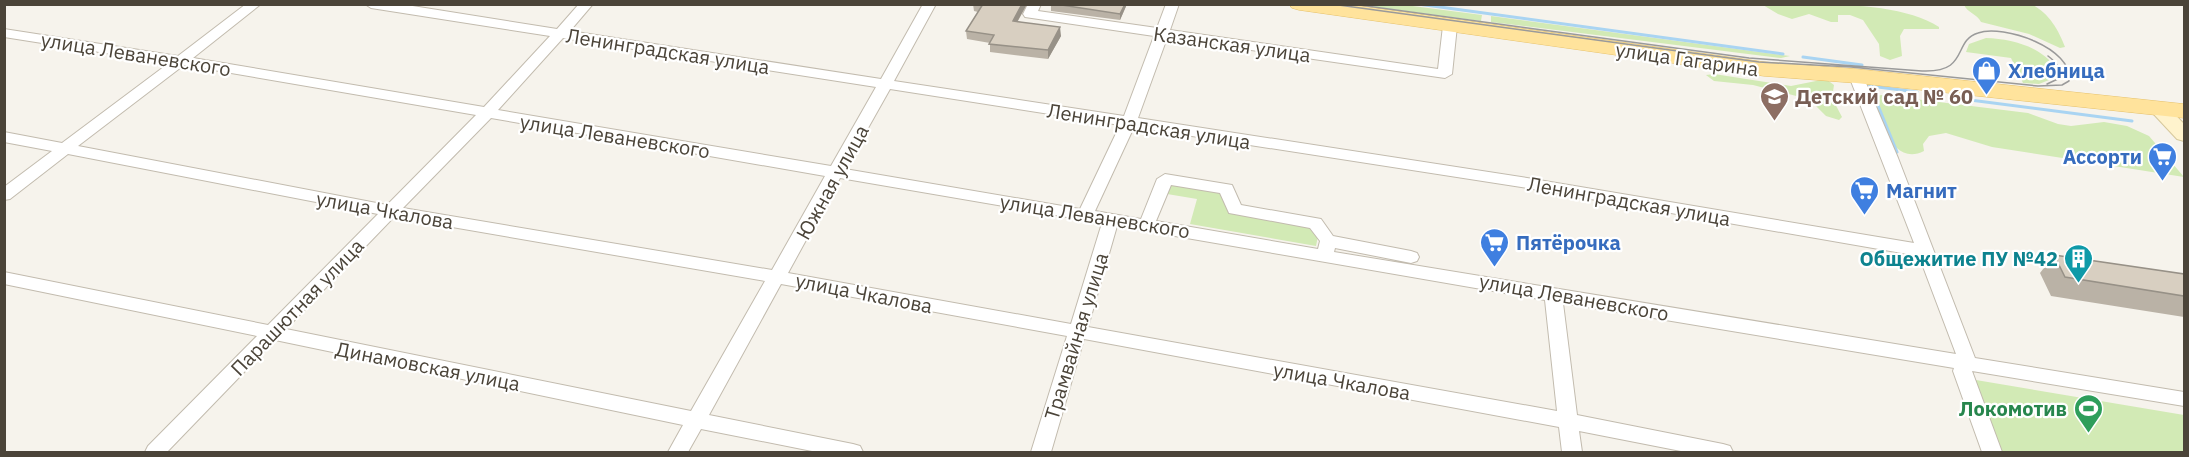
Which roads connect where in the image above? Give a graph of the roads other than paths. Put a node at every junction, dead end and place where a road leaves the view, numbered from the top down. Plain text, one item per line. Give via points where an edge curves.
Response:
1 (255, 4) edge
2 (371, 4) edge
3 (587, 4) edge
4 (930, 4) edge
5 (1035, 4) edge
6 (1173, 4) edge
7 (1299, 4) edge
8 (1450, 26) junction
9 (4, 33) edge
10 (559, 33) junction
11 (1162, 34) junction
12 (180, 60) junction
13 (1856, 76) junction
14 (886, 85) junction
15 (2158, 108) junction
16 (2184, 111) edge
17 (486, 114) junction
18 (1129, 122) junction
19 (2184, 135) edge
20 (4, 137) edge
21 (64, 149) junction
22 (837, 173) junction
23 (4, 195) edge
24 (389, 212) junction
25 (1085, 215) junction
26 (1111, 220) junction
27 (1147, 224) junction
28 (1327, 248) junction
29 (1926, 251) junction
30 (1411, 257) dead end
31 (778, 277) junction
32 (4, 278) edge
33 (1553, 295) junction
34 (1076, 333) junction
35 (270, 334) junction
36 (1968, 363) junction
37 (2184, 399) edge
38 (696, 420) junction
39 (1568, 422) junction
40 (155, 453) edge
41 (678, 453) edge
42 (853, 453) edge
43 (1041, 453) edge
44 (1572, 453) edge
45 (1723, 453) edge
46 (1992, 453) edge

1 - 12 street
2 - 10 street, Ленинградская улица
3 - 10 street, Парашютная улица
4 - 14 street, Южная улица
5 - 11 street, Казанская улица via 1030,14
6 - 11 street
7 - 8 main road, улица Гагарина
8 - 11 street, Казанская улица via 1445,74
8 - 13 main road, улица Гагарина via 1764,69
9 - 12 street, улица Леваневского
10 - 14 street, Ленинградская улица
10 - 17 street, Парашютная улица
11 - 18 street
12 - 17 street, улица Леваневского
12 - 21 street
13 - 15 main road, улица Гагарина
13 - 29 street
14 - 18 street, Ленинградская улица
14 - 22 street, Южная улица
15 - 16 main road, улица Гагарина
15 - 19 street
17 - 22 street, улица Леваневского
17 - 24 street, Парашютная улица
18 - 25 street
18 - 29 street, Ленинградская улица via 1527,183
20 - 21 street, улица Чкалова
21 - 23 street
21 - 24 street, улица Чкалова
22 - 25 street, улица Леваневского
22 - 31 street, Южная улица
24 - 31 street, улица Чкалова
24 - 35 street, Парашютная улица
25 - 26 street, улица Леваневского
26 - 27 street, улица Леваневского
26 - 34 street, Трамвайная улица
27 - 28 street, улица Леваневского
27 - 28 street via 1165,179 1226,189 1235,209 1315,223
28 - 30 street
28 - 33 street, улица Леваневского
29 - 36 street
31 - 34 street, улица Чкалова
31 - 38 street, Южная улица
32 - 35 street, Динамовская улица
33 - 36 street, улица Леваневского
33 - 39 street
34 - 39 street, улица Чкалова
34 - 43 street, Трамвайная улица
35 - 38 street, Динамовская улица
35 - 40 street, Парашютная улица
36 - 37 street, улица Леваневского
36 - 46 street via 1962,371
38 - 41 street, Южная улица
38 - 42 street, Динамовская улица
39 - 44 street
39 - 45 street, улица Чкалова

